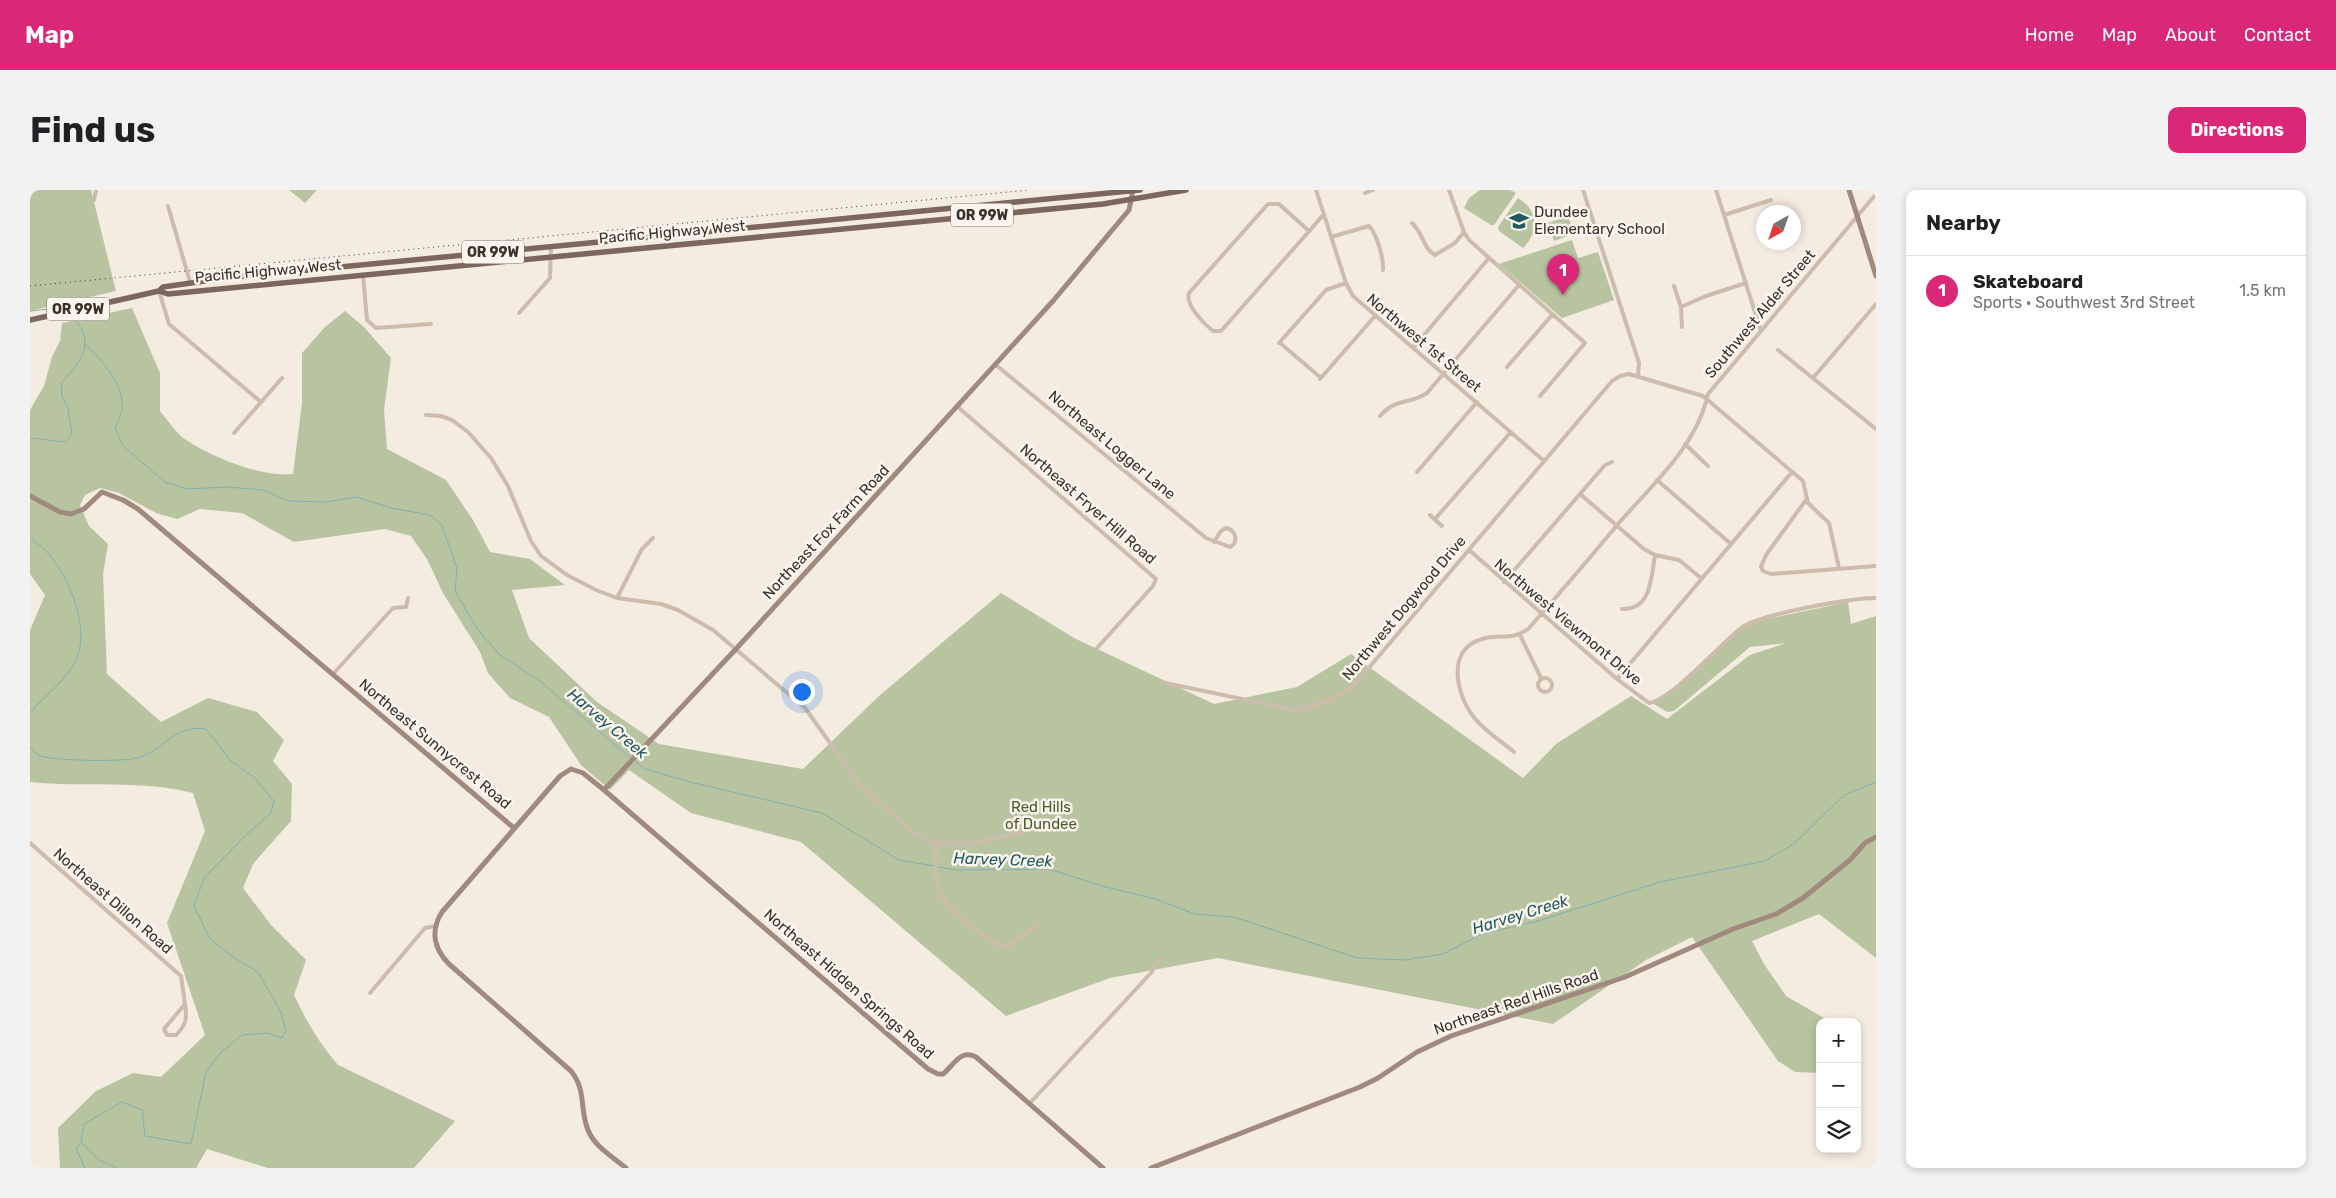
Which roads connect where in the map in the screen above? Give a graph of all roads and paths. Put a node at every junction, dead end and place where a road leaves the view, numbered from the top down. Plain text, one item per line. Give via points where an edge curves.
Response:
1 (96, 190) edge
2 (1135, 190) edge
3 (1186, 190) edge
4 (1316, 190) edge
5 (1373, 190) edge
6 (1450, 190) edge
7 (1583, 190) edge
8 (1716, 190) edge
9 (1849, 190) edge
10 (1365, 193) dead end
11 (1876, 194) edge
12 (94, 200) dead end
13 (1132, 200) junction
14 (1771, 200) dead end
15 (168, 206) dead end
16 (1324, 214) junction
17 (1724, 215) junction
18 (1857, 216) junction
19 (1412, 223) dead end
20 (1309, 231) junction
21 (1464, 232) junction
22 (1331, 237) junction
23 (550, 246) junction
24 (551, 256) junction
25 (1489, 258) junction
26 (1382, 270) dead end
27 (363, 275) junction
28 (1876, 276) edge
29 (190, 282) junction
30 (1346, 283) junction
31 (1746, 283) junction
32 (1519, 285) junction
33 (1674, 286) dead end
34 (159, 291) junction
35 (1876, 304) edge
36 (1681, 307) junction
37 (519, 313) dead end
38 (1552, 315) junction
39 (1375, 316) junction
40 (30, 320) edge
41 (431, 324) dead end
42 (1682, 327) dead end
43 (1761, 331) junction
44 (1413, 348) junction
45 (1778, 350) dead end
46 (996, 366) junction
47 (1507, 367) dead end
48 (1444, 374) junction
49 (1638, 376) junction
50 (282, 378) dead end
51 (1813, 378) junction
52 (1540, 396) dead end
53 (1707, 399) junction
54 (262, 402) junction
55 (1477, 402) junction
56 (958, 407) junction
57 (426, 415) dead end
58 (1380, 416) dead end
59 (1876, 429) edge
60 (1510, 432) junction
61 (234, 433) dead end
62 (1685, 444) junction
63 (1544, 461) junction
64 (1612, 462) dead end
65 (1708, 466) dead end
66 (1417, 472) dead end
67 (1792, 472) junction
68 (1657, 480) junction
69 (1580, 494) junction
70 (30, 496) edge
71 (1806, 500) junction
72 (1430, 514) dead end
73 (1435, 519) junction
74 (1442, 526) dead end
75 (1617, 526) junction
76 (653, 538) dead end
77 (1214, 542) junction
78 (1731, 544) junction
79 (1469, 550) junction
80 (1655, 555) junction
81 (1876, 566) edge
82 (1839, 568) junction
83 (1701, 578) junction
84 (1504, 582) junction
85 (408, 598) dead end
86 (617, 598) junction
87 (1876, 598) edge
88 (1622, 609) dead end
89 (1542, 615) junction
90 (1520, 635) junction
91 (1097, 648) dead end
92 (735, 650) junction
93 (333, 674) junction
94 (1541, 678) dead end
95 (1617, 679) junction
96 (1161, 682) dead end
97 (1514, 752) dead end
98 (604, 790) junction
99 (1046, 827) dead end
100 (514, 828) junction
101 (1876, 837) edge
102 (30, 843) edge
103 (936, 843) junction
104 (1040, 922) dead end
105 (435, 926) junction
106 (1160, 958) dead end
107 (370, 993) dead end
108 (185, 1004) junction
109 (1029, 1104) junction
110 (626, 1168) edge
111 (1103, 1168) edge
112 (1151, 1168) edge

1 - 12 street
2 - 13 street, Northeast Fox Farm Road
2 - 23 main road, Pacific Highway West / OR 99W
3 - 13 main road, Pacific Highway West / OR 99W
4 - 16 street, Northwest 1st Street
5 - 10 street
6 - 21 street
7 - 49 street via 1639,363
8 - 17 street
9 - 18 street
11 - 18 street, Southwest Alder Street
13 - 24 main road, Pacific Highway West / OR 99W
13 - 46 street, Northeast Fox Farm Road via 1129,210 1097,250
14 - 17 street
15 - 29 street
16 - 20 street
16 - 22 street, Northwest 1st Street
17 - 31 street
18 - 28 street
18 - 43 street, Southwest Alder Street
19 - 21 street via 1422,233 1428,250 1435,255 1455,243
20 - 20 street via 1221,331 1208,327 1188,298 1189,293 1268,204 1279,204
21 - 25 street
22 - 26 street via 1369,226 1383,263
22 - 30 street, Northwest 1st Street
23 - 24 street
23 - 29 main road, Pacific Highway West / OR 99W
24 - 27 main road, Pacific Highway West / OR 99W
24 - 37 street via 550,278
25 - 32 street
25 - 44 street
27 - 34 main road, Pacific Highway West / OR 99W via 168,294
27 - 41 street via 370,325 376,328
29 - 34 main road, Pacific Highway West / OR 99W
30 - 39 street, Northwest 1st Street via 1353,296
30 - 39 street via 1326,290 1280,343 1320,378
31 - 36 street
31 - 43 street
32 - 38 street
32 - 48 street
33 - 36 street
34 - 40 main road, Pacific Highway West / OR 99W
34 - 54 street via 169,324
35 - 51 street
36 - 42 street
38 - 47 street
38 - 52 street via 1584,343
39 - 44 street, Northwest 1st Street
43 - 53 street, Southwest Alder Street
44 - 48 street, Northwest 1st Street
45 - 51 street
46 - 56 street, Northeast Fox Farm Road
46 - 77 street, Northeast Logger Lane
48 - 55 street, Northwest 1st Street
48 - 58 street via 1428,393 1392,405
49 - 53 street via 1695,392
49 - 63 street, Northwest Dogwood Drive via 1629,374 1612,381
50 - 54 street
51 - 59 street
53 - 62 street, Southwest Alder Street
53 - 67 street
54 - 61 street
55 - 60 street, Northwest 1st Street
55 - 66 street
56 - 91 street, Northeast Fryer Hill Road via 1156,578 1153,586
56 - 92 street, Northeast Fox Farm Road
57 - 86 street via 452,420 468,432 491,458 541,556 584,585
60 - 63 street, Northwest 1st Street
60 - 73 street
62 - 65 street
62 - 68 street, Southwest Alder Street
63 - 79 street, Northwest Dogwood Drive
64 - 69 street via 1605,465
67 - 71 street via 1805,485
67 - 78 street
68 - 75 street, Southwest Alder Street
68 - 78 street
69 - 75 street
69 - 84 street
70 - 93 street, Northeast Sunnycrest Road via 60,512 71,514 84,509 102,492 123,500 153,521
71 - 82 street via 1829,523
71 - 82 street via 1766,555 1761,567 1766,574
72 - 73 street
73 - 74 street
75 - 80 street
75 - 89 street, Southwest Alder Street
76 - 86 street via 642,549
77 - 77 street via 1230,547 1236,538 1233,530 1226,528 1220,531
78 - 83 street
79 - 84 street, Northwest Viewmont Drive
79 - 96 street, Northwest Dogwood Drive via 1356,684 1340,695 1295,710
80 - 83 street via 1679,560
80 - 88 street via 1646,598 1637,607
81 - 82 street
83 - 95 street
84 - 89 street, Northwest Viewmont Drive
85 - 93 street via 406,606 393,608
86 - 92 street via 661,604 691,615
87 - 95 street, Northwest Viewmont Drive via 1854,599 1748,624 1654,702 1644,701
89 - 90 street, Southwest Alder Street
89 - 95 street, Northwest Viewmont Drive
90 - 94 street
90 - 97 street via 1490,637 1474,642 1460,658 1457,674 1457,682 1474,717
92 - 98 street, Northeast Fox Farm Road
92 - 103 street via 804,708 870,795 913,832
93 - 100 street, Northeast Sunnycrest Road
98 - 100 street via 583,773 568,770
98 - 109 street, Northeast Hidden Springs Road via 928,1069 943,1074 959,1058 972,1055
99 - 103 street via 979,842
100 - 105 street, Northeast Sunnycrest Road via 442,912
101 - 112 street, Northeast Red Hills Road via 1803,898 1765,919 1733,929 1625,977 1451,1036 1416,1052 1360,1087
102 - 108 street, Northeast Dillon Road via 181,976
103 - 104 street via 937,885 942,898 979,932 1000,946 1009,945
105 - 107 street via 425,928
105 - 110 street via 436,947 449,964 571,1071 582,1091 585,1120 591,1136
106 - 109 street via 1151,973
108 - 108 street via 164,1029 166,1035 176,1035 185,1026
109 - 111 street, Northeast Hidden Springs Road

